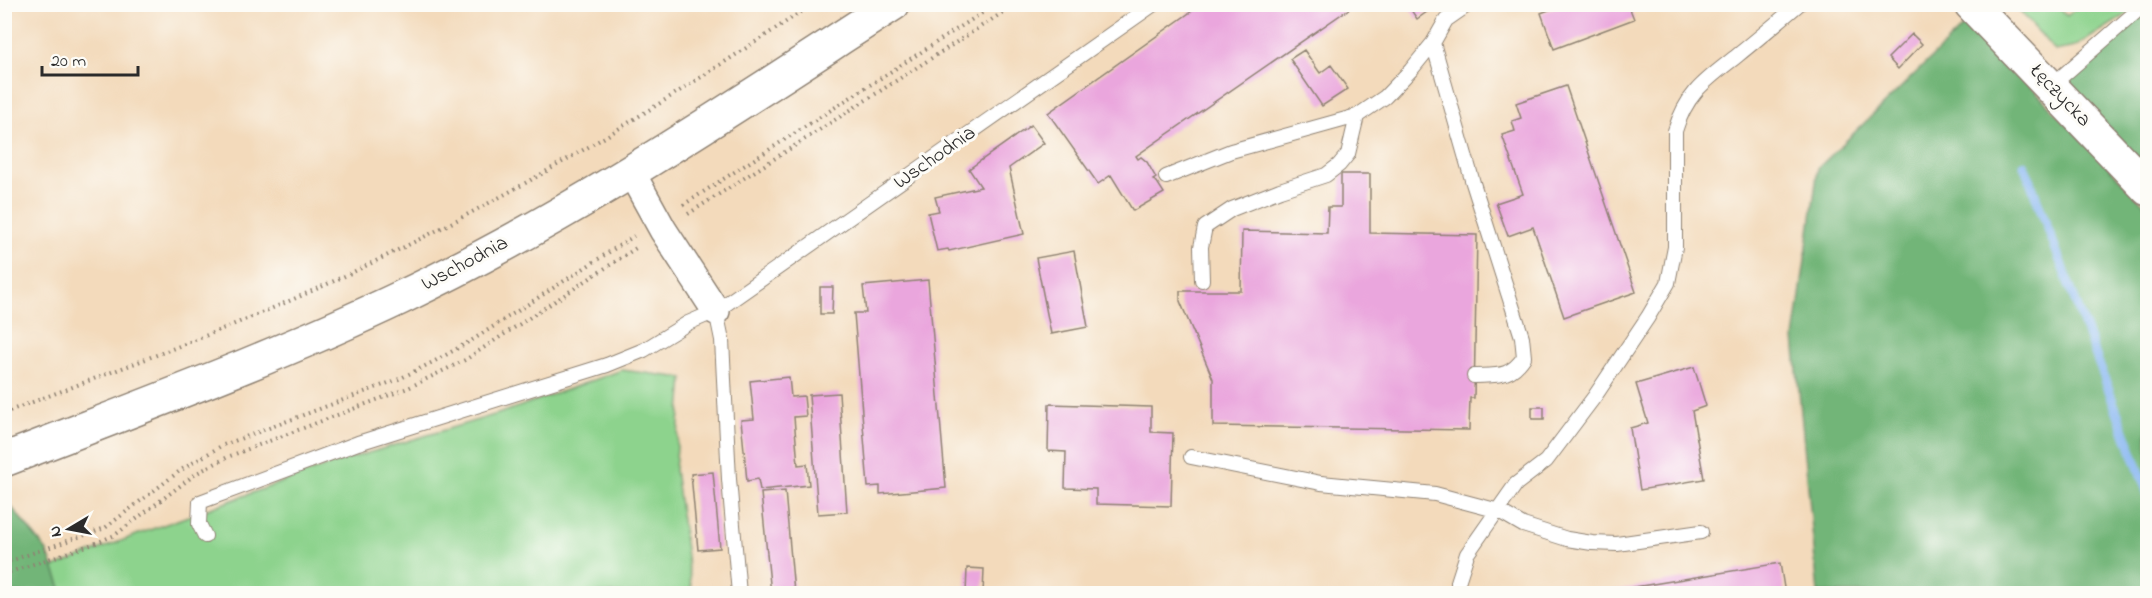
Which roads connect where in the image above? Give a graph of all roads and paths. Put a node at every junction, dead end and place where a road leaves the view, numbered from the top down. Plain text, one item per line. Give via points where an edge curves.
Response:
1 (813, 4) edge
2 (892, 4) edge
3 (996, 4) edge
4 (1016, 4) edge
5 (1154, 4) edge
6 (1469, 4) edge
7 (1799, 4) edge
8 (1971, 4) edge
9 (2145, 4) edge
10 (1433, 43) junction
11 (2052, 86) junction
12 (1357, 116) junction
13 (631, 172) junction
14 (1166, 177) dead end
15 (2147, 186) edge
16 (661, 226) junction
17 (1202, 280) dead end
18 (716, 311) junction
19 (1474, 376) dead end
20 (4, 413) edge
21 (1191, 457) dead end
22 (4, 460) edge
23 (1498, 511) junction
24 (1701, 532) dead end
25 (205, 536) dead end
26 (4, 563) edge
27 (4, 574) edge
28 (739, 594) edge
29 (1458, 594) edge

1 - 20 path via 642,114 486,205 351,273 263,311
2 - 13 street, Wschodnia
3 - 16 path
4 - 16 path
5 - 18 lane, Wschodnia
6 - 10 lane via 1446,20
7 - 23 lane via 1702,83 1687,102 1676,131 1675,247 1668,284 1595,396 1546,461 1516,484
8 - 11 street, Łęczycka
9 - 11 lane
10 - 12 lane via 1385,97
10 - 19 lane via 1522,337 1524,357 1518,367 1506,374
11 - 15 street, Łęczycka
12 - 14 lane via 1231,151
12 - 17 lane via 1348,154 1326,175 1232,209 1205,227
13 - 16 street
13 - 22 street, Wschodnia via 401,298 266,358
16 - 18 street
16 - 26 path via 399,380 221,446 181,470 105,528
16 - 27 path via 465,360 408,388 230,456 197,473 115,535
18 - 25 lane, Wschodnia via 607,365 358,443 200,502 199,524
18 - 28 lane via 722,340
21 - 23 lane via 1322,483 1435,494
23 - 24 lane via 1523,525 1592,543 1617,544
23 - 29 lane via 1467,554

